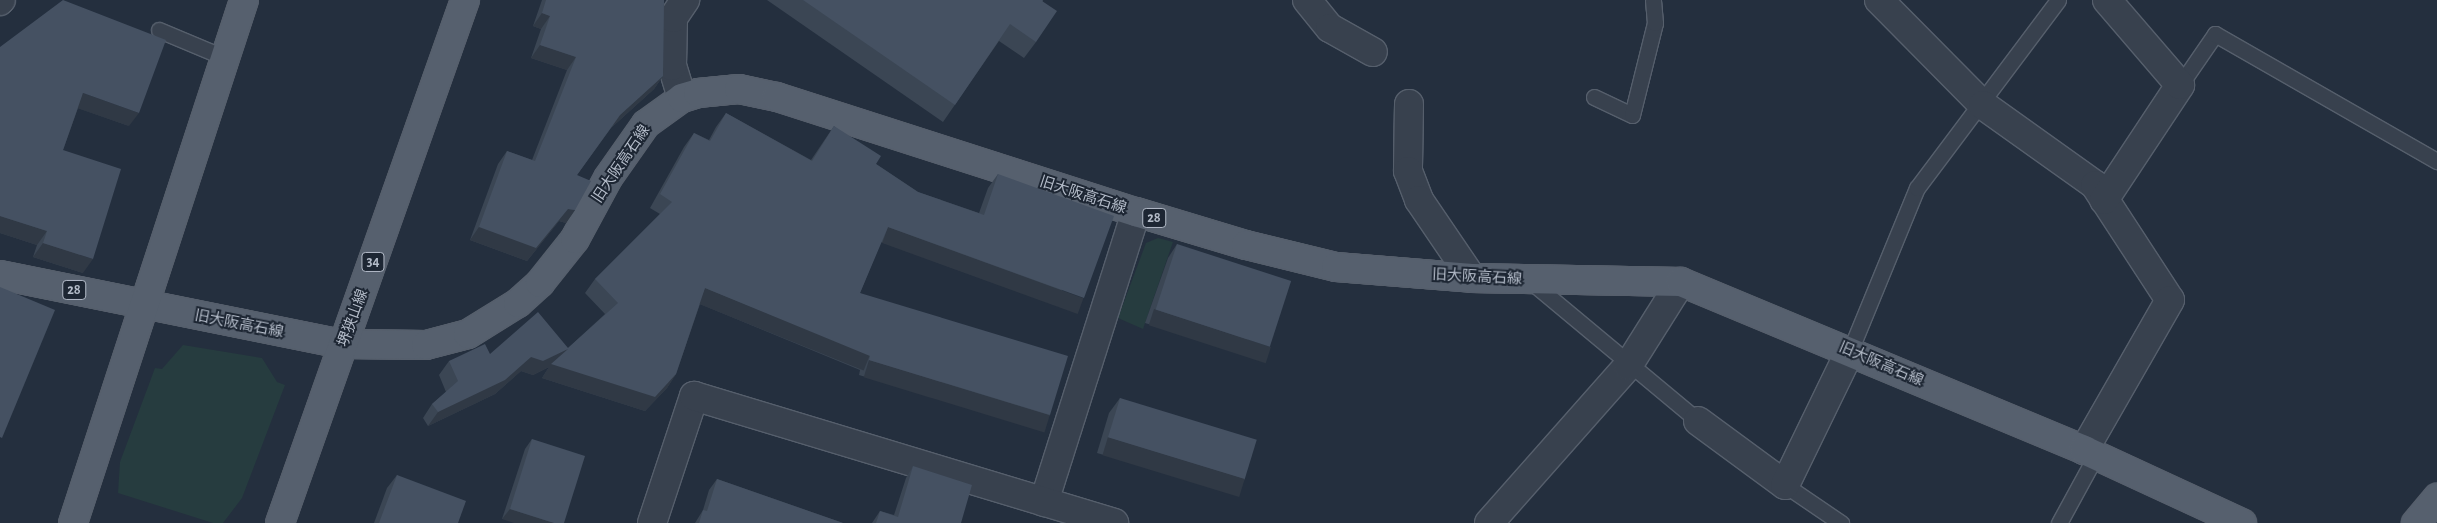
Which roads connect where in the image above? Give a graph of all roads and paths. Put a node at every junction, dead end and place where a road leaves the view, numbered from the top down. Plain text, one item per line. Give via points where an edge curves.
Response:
1 (244, 0) edge
2 (465, 0) edge
3 (685, 0) edge
4 (1307, 0) edge
5 (1652, 0) edge
6 (1879, 0) edge
7 (2058, 0) edge
8 (2108, 0) edge
9 (159, 30) dead end
10 (1373, 52) dead end
11 (226, 58) junction
12 (2180, 85) junction
13 (1594, 97) dead end
14 (682, 98) junction
15 (1409, 104) dead end
16 (1983, 105) junction
17 (2437, 161) edge
18 (2104, 200) junction
19 (1136, 212) junction
20 (0, 276) edge
21 (1472, 278) junction
22 (1528, 279) junction
23 (1680, 282) junction
24 (147, 305) junction
25 (343, 344) junction
26 (1850, 351) junction
27 (1628, 366) junction
28 (1698, 421) joint
29 (2090, 452) junction
30 (1785, 485) junction
31 (2437, 498) edge
32 (1044, 502) junction
33 (73, 523) edge
34 (280, 523) edge
35 (652, 523) edge
36 (1114, 523) edge
37 (1489, 523) edge
38 (1841, 523) edge
39 (2059, 523) edge
40 (2242, 523) edge
41 (2416, 523) edge

1 - 11 main road
2 - 25 main road, 堺狭山線 / 34
3 - 14 street via 673,18 672,66
4 - 10 street via 1330,28
5 - 13 lane via 1655,23 1632,115
6 - 16 street
7 - 16 lane
8 - 12 street
9 - 11 lane
11 - 24 main road
12 - 17 lane via 2215,34
12 - 18 street
14 - 19 main road, 旧大阪高石線 / 28 via 739,89 777,97
14 - 25 main road, 旧大阪高石線 / 28 via 646,124 608,178 575,239 540,283 518,303 468,334 426,345
15 - 21 street via 1408,171 1420,200
16 - 18 street via 2095,185
16 - 26 lane via 1918,188
18 - 29 street via 2170,300
19 - 21 main road, 旧大阪高石線 / 28 via 1246,245 1336,267
19 - 32 street
20 - 24 main road, 旧大阪高石線 / 28
21 - 22 main road, 旧大阪高石線 / 28
22 - 23 main road, 旧大阪高石線 / 28
22 - 27 lane
23 - 26 main road, 旧大阪高石線 / 28
23 - 27 street
24 - 25 main road, 旧大阪高石線 / 28
24 - 33 main road
25 - 34 main road, 堺狭山線 / 34
26 - 29 main road, 旧大阪高石線 / 28
26 - 30 street
27 - 28 lane
27 - 37 street
28 - 30 street
29 - 39 lane
29 - 40 main road, 旧大阪高石線 / 28
30 - 38 lane
31 - 41 main road
32 - 35 street via 694,396
32 - 36 street

